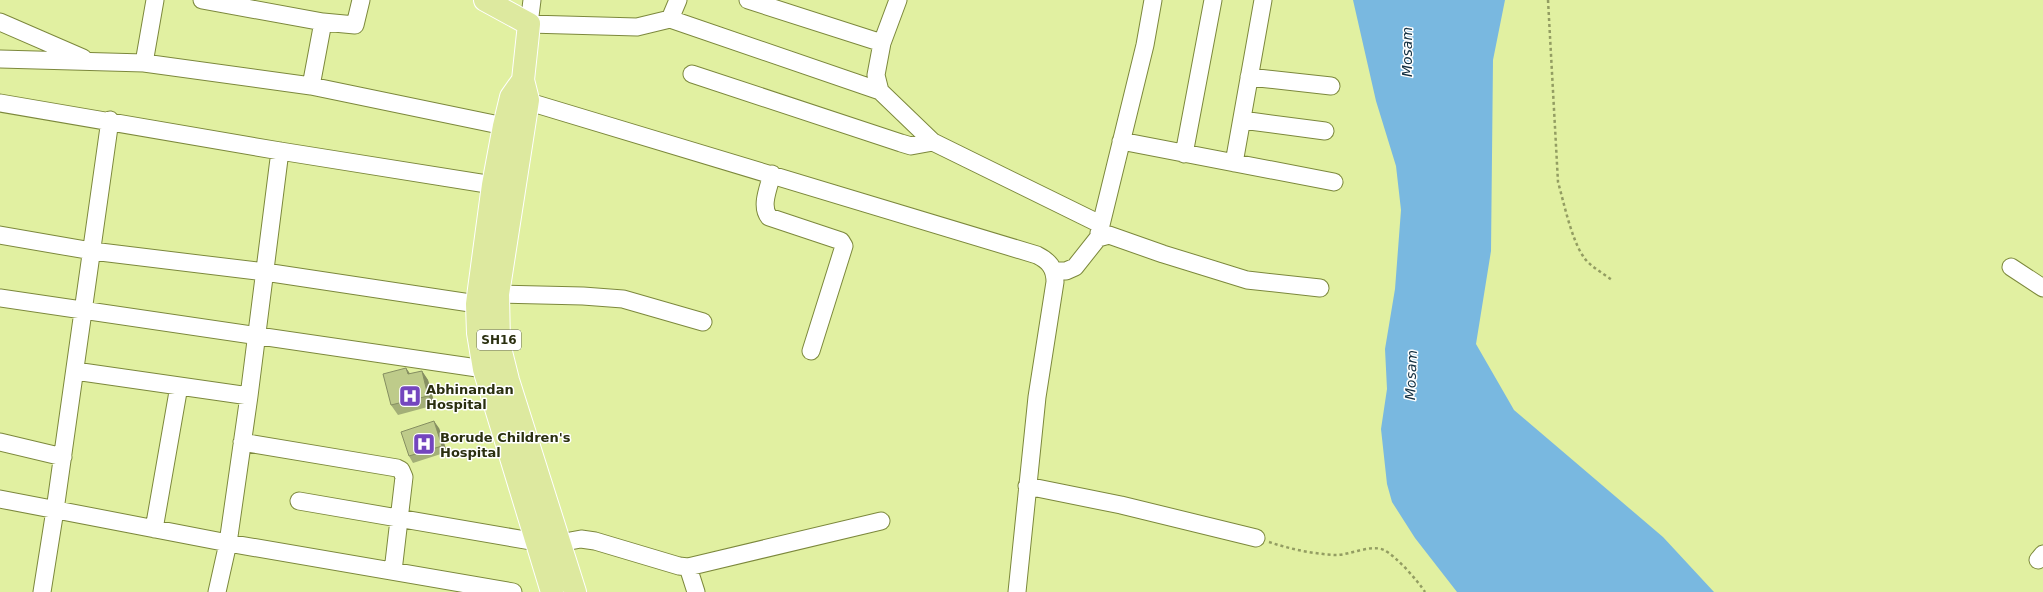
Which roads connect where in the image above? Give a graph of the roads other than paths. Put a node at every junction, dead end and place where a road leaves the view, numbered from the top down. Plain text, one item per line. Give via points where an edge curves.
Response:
1 (155, 0) edge
2 (202, 0) edge
3 (361, 0) edge
4 (485, 0) edge
5 (532, 0) edge
6 (678, 0) edge
7 (748, 0) edge
8 (1213, 0) edge
9 (1263, 0) edge
10 (895, 1) edge
11 (1149, 1) edge
12 (670, 19) junction
13 (0, 22) edge
14 (323, 22) junction
15 (529, 24) junction
16 (882, 43) junction
17 (0, 59) edge
18 (91, 61) junction
19 (144, 63) junction
20 (692, 74) dead end
21 (1250, 77) junction
22 (311, 86) junction
23 (1331, 86) dead end
24 (880, 91) junction
25 (520, 92) junction
26 (0, 103) edge
27 (110, 120) junction
28 (1242, 120) junction
29 (504, 126) junction
30 (1325, 131) dead end
31 (1121, 141) junction
32 (933, 142) junction
33 (280, 151) junction
34 (1184, 154) junction
35 (1234, 164) junction
36 (772, 174) junction
37 (1334, 182) dead end
38 (493, 185) junction
39 (1099, 231) junction
40 (0, 235) edge
41 (92, 251) junction
42 (2011, 267) dead end
43 (1055, 271) junction
44 (265, 272) junction
45 (1320, 288) dead end
46 (2043, 288) edge
47 (498, 294) junction
48 (0, 298) edge
49 (477, 304) junction
50 (84, 310) junction
51 (703, 322) dead end
52 (257, 336) junction
53 (811, 350) dead end
54 (494, 369) junction
55 (75, 371) junction
56 (179, 386) junction
57 (249, 396) junction
58 (0, 442) edge
59 (242, 442) junction
60 (63, 457) junction
61 (1027, 486) junction
62 (0, 499) edge
63 (298, 501) dead end
64 (55, 510) junction
65 (400, 518) junction
66 (881, 520) dead end
67 (154, 529) junction
68 (1256, 538) road end
69 (536, 542) junction
70 (228, 543) junction
71 (559, 543) junction
72 (688, 567) junction
73 (393, 571) junction
74 (42, 592) edge
75 (217, 592) edge
76 (513, 592) edge
77 (552, 592) edge
78 (575, 592) edge
79 (696, 592) edge
80 (1017, 592) edge

1 - 19 street
2 - 14 street
3 - 14 street via 355,24
4 - 15 main road
5 - 15 street
6 - 12 street
7 - 16 street
8 - 34 street
9 - 21 street
10 - 16 street
11 - 31 street via 1145,45
12 - 15 street via 637,27
12 - 24 street
13 - 18 street
14 - 22 street
15 - 25 main road, SH16
16 - 24 street via 876,74
17 - 18 street
18 - 19 street
19 - 22 street
20 - 32 street via 911,146
21 - 23 street
21 - 28 street
22 - 29 street
24 - 32 street
25 - 29 main road
25 - 36 street
25 - 47 main road, SH16
26 - 27 street
27 - 33 street
27 - 41 street
28 - 30 street
28 - 35 street
29 - 38 main road, SH16
31 - 34 street
31 - 39 street
32 - 39 street
33 - 38 street
33 - 44 street
34 - 35 street
35 - 37 street
36 - 43 street via 1037,255 1046,259
36 - 53 street via 764,207 770,217 841,241 844,246
38 - 49 main road, SH16
39 - 43 street via 1075,267 1066,271
39 - 45 street via 1247,280
40 - 41 street
41 - 44 street
41 - 50 street
42 - 46 street
43 - 61 street
44 - 49 street
44 - 52 street
47 - 51 street via 623,299
47 - 54 main road, SH16 via 499,344
48 - 50 street
49 - 54 main road, SH16 via 478,333
50 - 52 street
50 - 55 street
52 - 54 street
52 - 57 street
54 - 69 main road, SH16
54 - 71 main road, SH16
55 - 56 street
55 - 60 street
56 - 57 street
56 - 67 street
57 - 59 street
58 - 60 street
59 - 65 street via 397,468 404,477
59 - 70 street
60 - 64 street
61 - 68 street via 1121,505
61 - 80 street
62 - 64 street
63 - 65 street
64 - 67 street
64 - 74 street
65 - 69 street
65 - 73 street
66 - 72 street
67 - 70 street
69 - 77 main road, SH16
70 - 73 street
70 - 75 street
71 - 72 street via 581,539 594,541
71 - 78 main road, SH16
72 - 79 street
73 - 76 street

